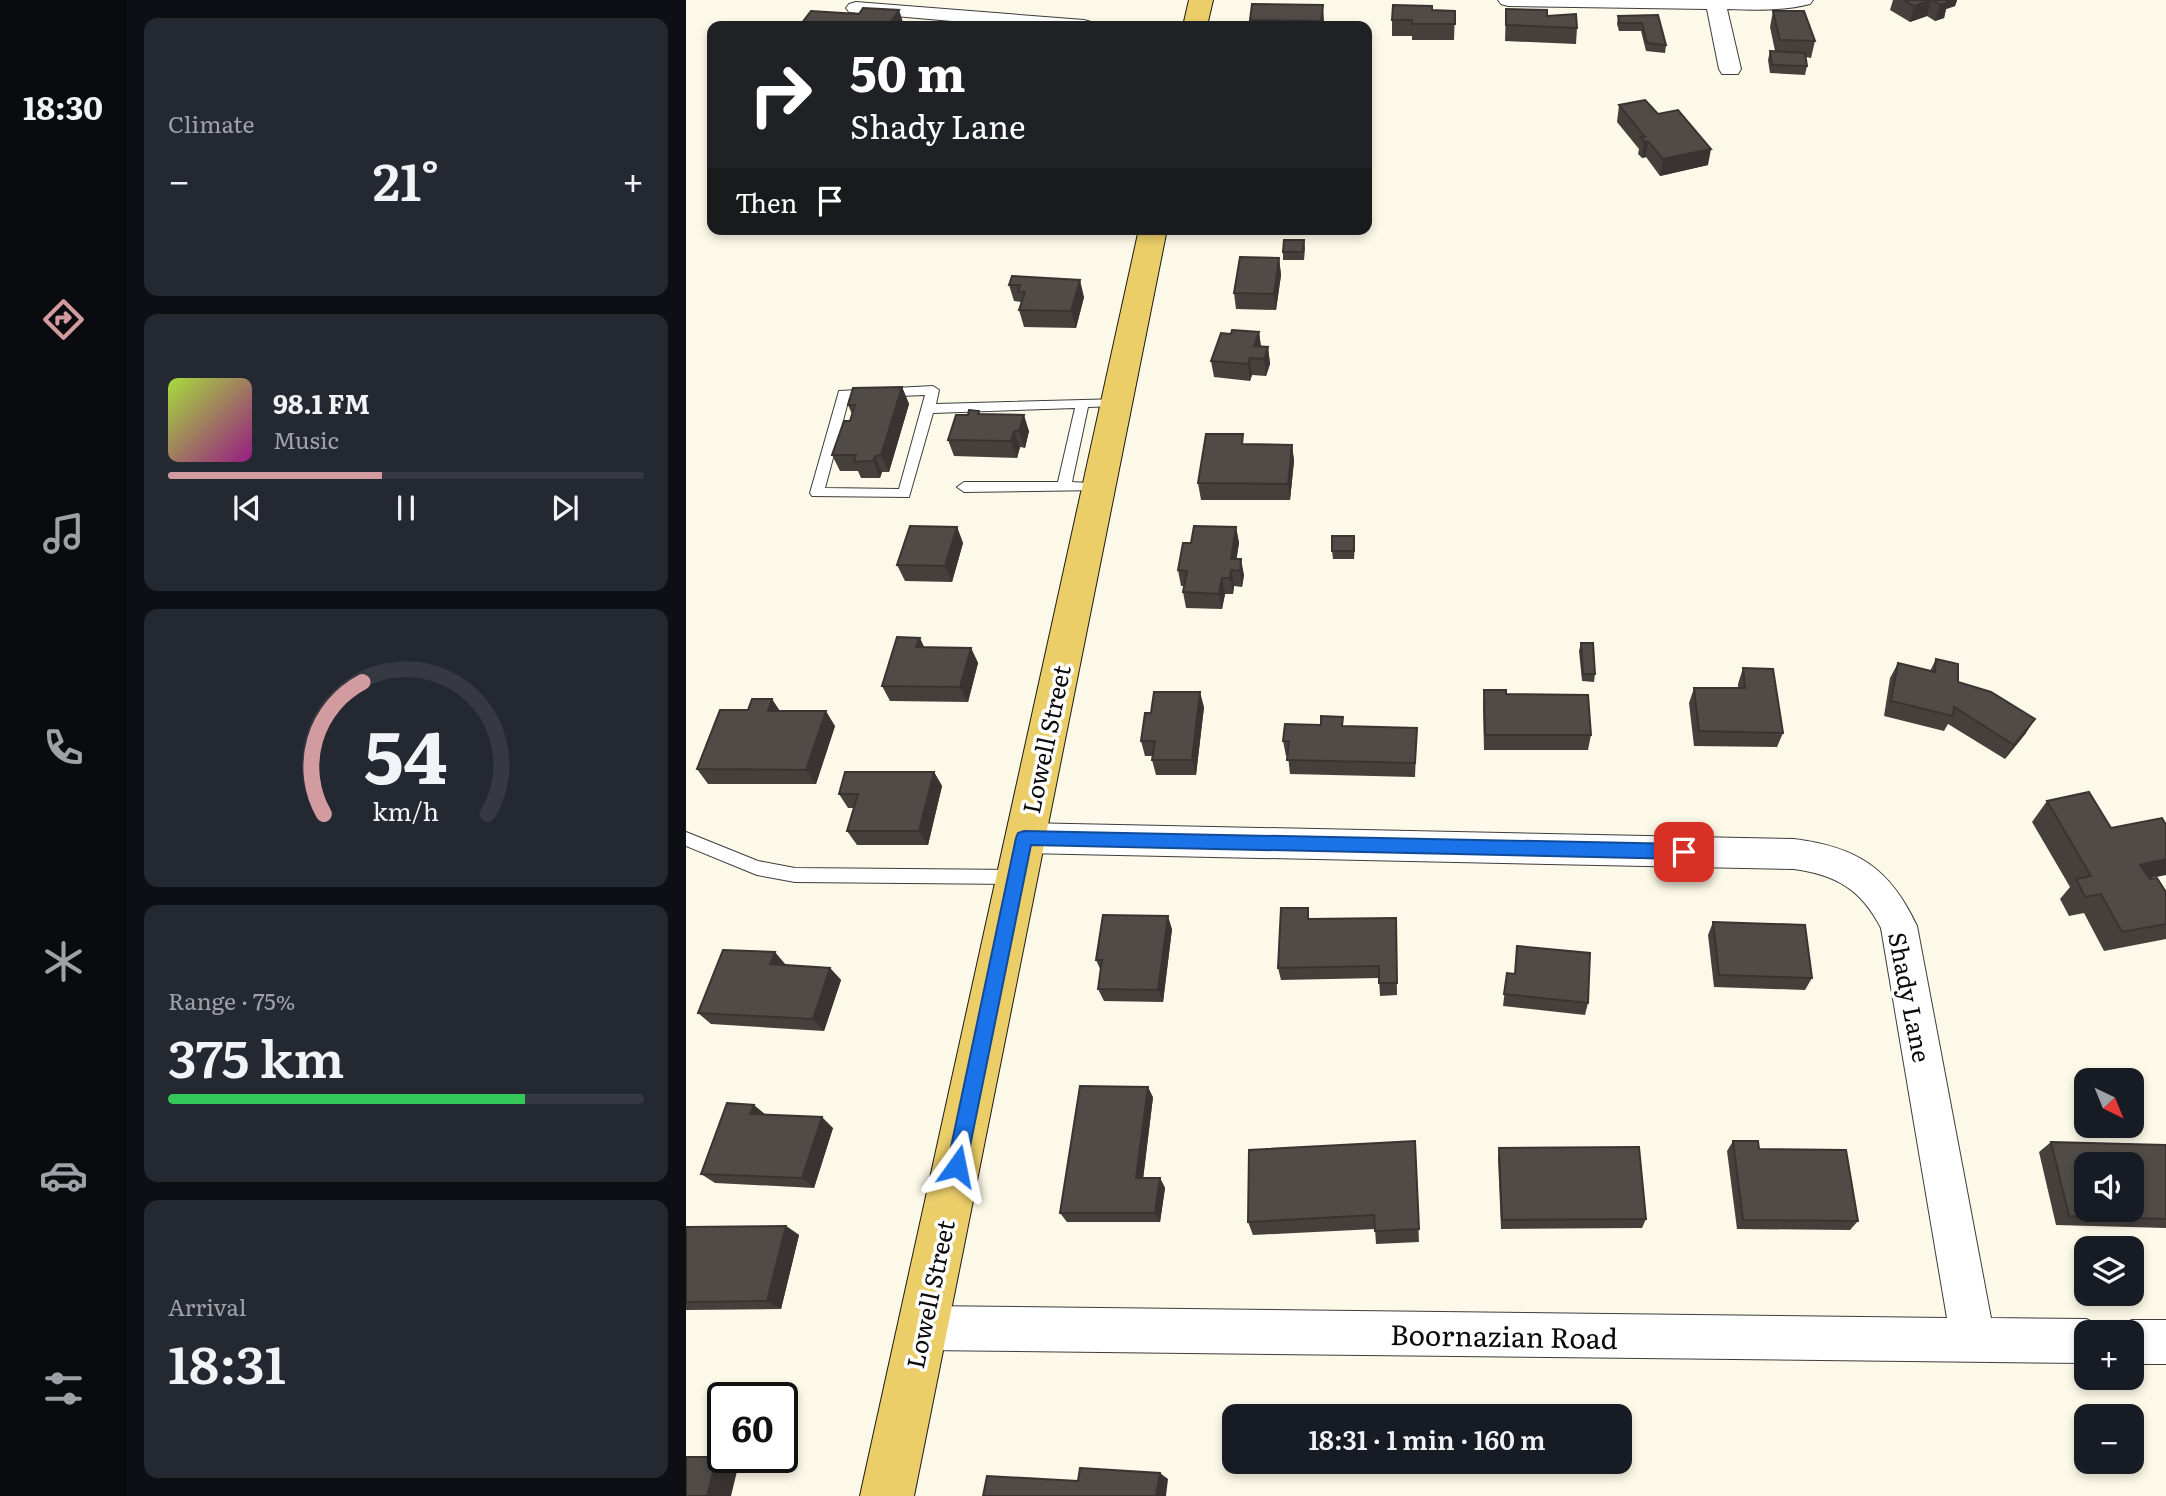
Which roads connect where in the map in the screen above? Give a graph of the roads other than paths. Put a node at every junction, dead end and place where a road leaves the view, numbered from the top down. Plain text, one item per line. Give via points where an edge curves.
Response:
1 (1201, 0) edge
2 (1508, 0) edge
3 (1802, 0) edge
4 (1715, 1) edge
5 (856, 8) dead end
6 (1021, 21) edge
7 (1196, 21) edge
8 (1730, 69) dead end
9 (1151, 235) edge
10 (1099, 402) junction
11 (928, 409) junction
12 (964, 487) dead end
13 (1081, 487) junction
14 (1024, 838) junction
15 (686, 839) edge
16 (1016, 877) junction
17 (922, 1328) junction
18 (1973, 1340) junction
19 (2074, 1341) edge
20 (2144, 1342) edge
21 (2166, 1342) edge
22 (887, 1496) edge

1 - 7 main road
2 - 4 street
3 - 4 street via 1765,4
4 - 8 street
5 - 6 street
9 - 10 main road, Lowell Street
10 - 11 lane
10 - 13 main road, Lowell Street
11 - 11 lane via 904,494 817,494 844,394 933,390
12 - 13 lane
13 - 14 main road, Lowell Street
14 - 16 main road, Lowell Street
14 - 18 street, Shady Lane via 1794,854 1823,857 1849,867 1874,886 1899,926
15 - 16 lane via 757,867 795,875
16 - 17 main road, Lowell Street
17 - 18 street, Boornazian Road
17 - 22 main road, Lowell Street
18 - 19 street, Boornazian Road
20 - 21 street

